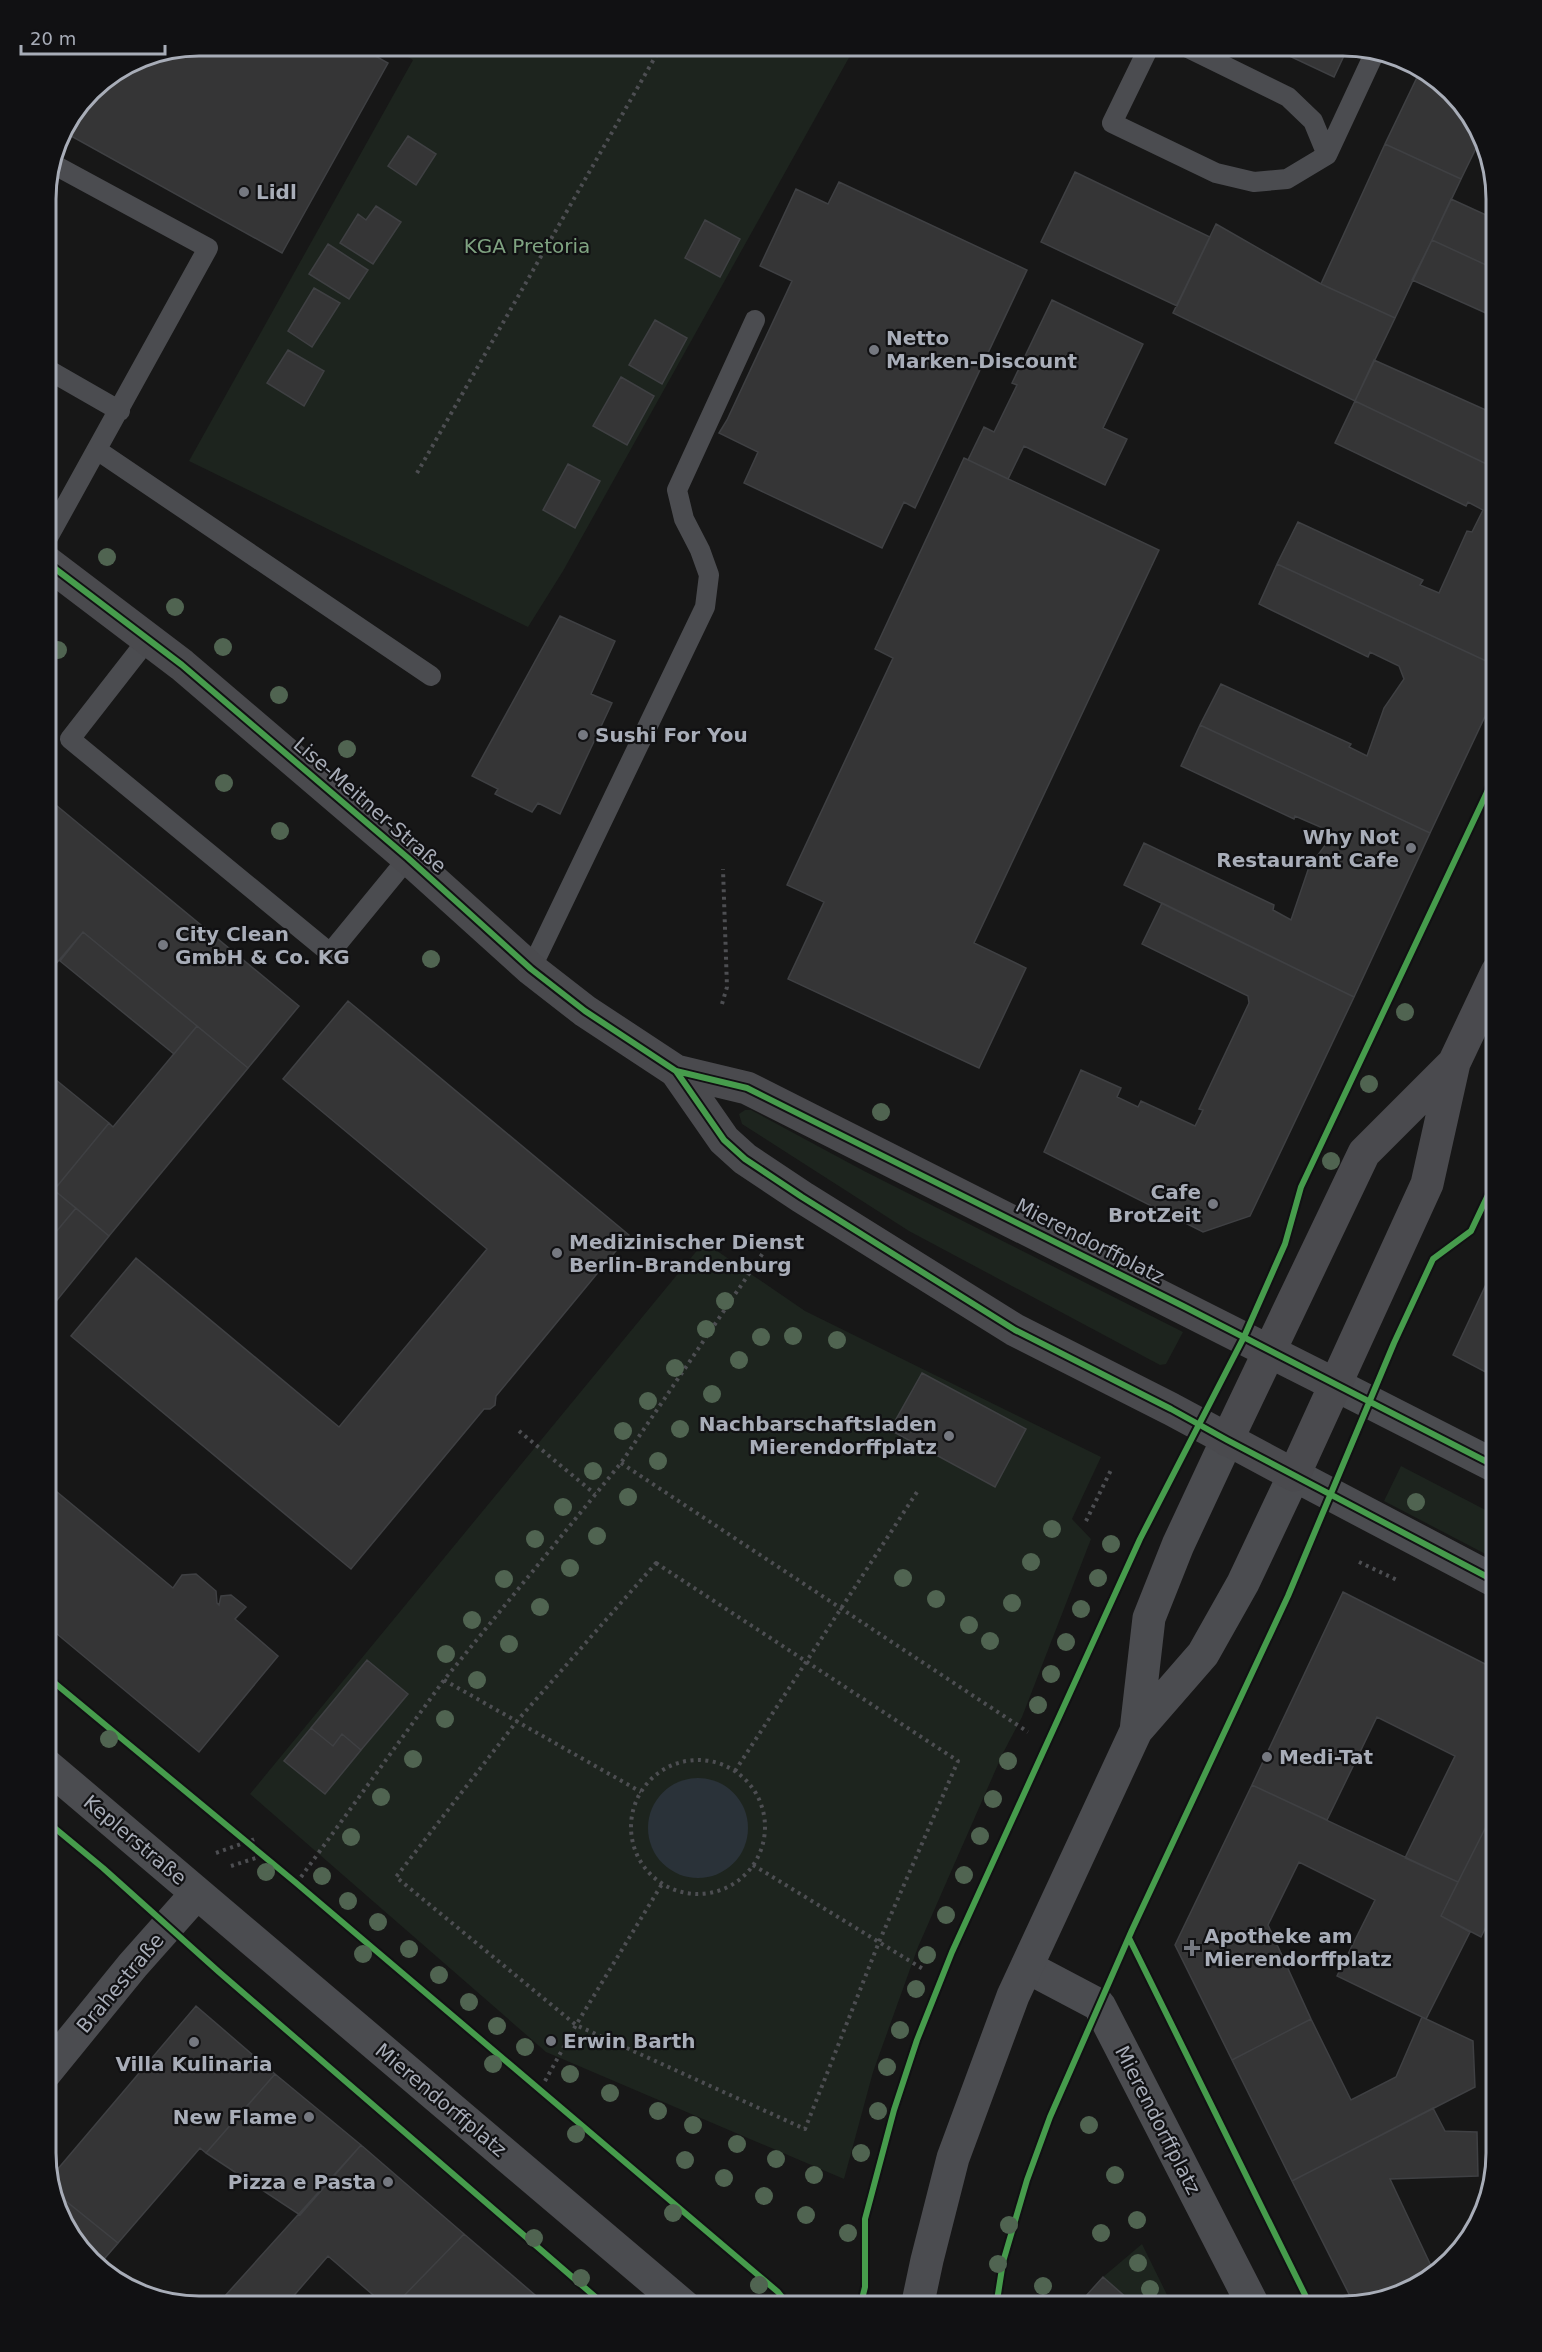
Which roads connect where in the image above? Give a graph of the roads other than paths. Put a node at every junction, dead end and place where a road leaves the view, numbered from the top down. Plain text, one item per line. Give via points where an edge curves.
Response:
1 (1145, 56) edge
2 (1204, 56) edge
3 (1372, 58) edge
4 (1327, 155) junction
5 (59, 167) edge
6 (755, 320) dead end
7 (56, 374) edge
8 (120, 411) junction
9 (97, 450) junction
10 (56, 523) edge
11 (56, 569) edge
12 (148, 639) junction
13 (431, 676) dead end
14 (408, 858) junction
15 (531, 969) junction
16 (1486, 995) edge
17 (1454, 1063) junction
18 (676, 1071) junction
19 (829, 1130) joint
20 (1269, 1350) junction
21 (1334, 1384) junction
22 (1227, 1440) junction
23 (1486, 1461) edge
24 (1294, 1475) junction
25 (1486, 1576) edge
26 (1136, 1731) junction
27 (56, 1773) edge
28 (197, 1893) junction
29 (1027, 1967) junction
30 (56, 2060) edge
31 (672, 2296) edge
32 (919, 2296) edge
33 (1248, 2296) edge

1 - 4 lane via 1112,123 1216,173 1254,182 1287,178
2 - 4 lane via 1288,97 1313,121
3 - 4 lane
5 - 8 lane via 208,248
6 - 15 lane via 677,490 684,519 709,574 705,607
7 - 8 lane
8 - 9 lane
9 - 10 lane
9 - 13 lane
11 - 12 main road, Lise-Meitner-Straße
12 - 14 main road, Lise-Meitner-Straße
12 - 14 lane via 70,739 330,953
14 - 15 main road, Lise-Meitner-Straße
15 - 18 main road, Lise-Meitner-Straße via 585,1011
16 - 17 main road
17 - 20 main road via 1364,1153
17 - 21 main road via 1427,1184
18 - 19 main road, Lise-Meitner-Straße via 747,1088
18 - 22 main road, Lise-Meitner-Straße via 724,1140 745,1159 1015,1330
19 - 20 main road, Mierendorffplatz
20 - 21 main road, Mierendorffplatz
20 - 22 main road
21 - 23 street
21 - 24 main road
22 - 24 main road
22 - 26 street via 1149,1618
24 - 25 street
24 - 26 street via 1244,1583 1203,1654
26 - 29 street
27 - 28 street, Keplerstraße
28 - 30 street, Brahestraße
28 - 31 street, Mierendorffplatz
29 - 32 street via 953,2158
29 - 33 street, Mierendorffplatz via 1099,2005

